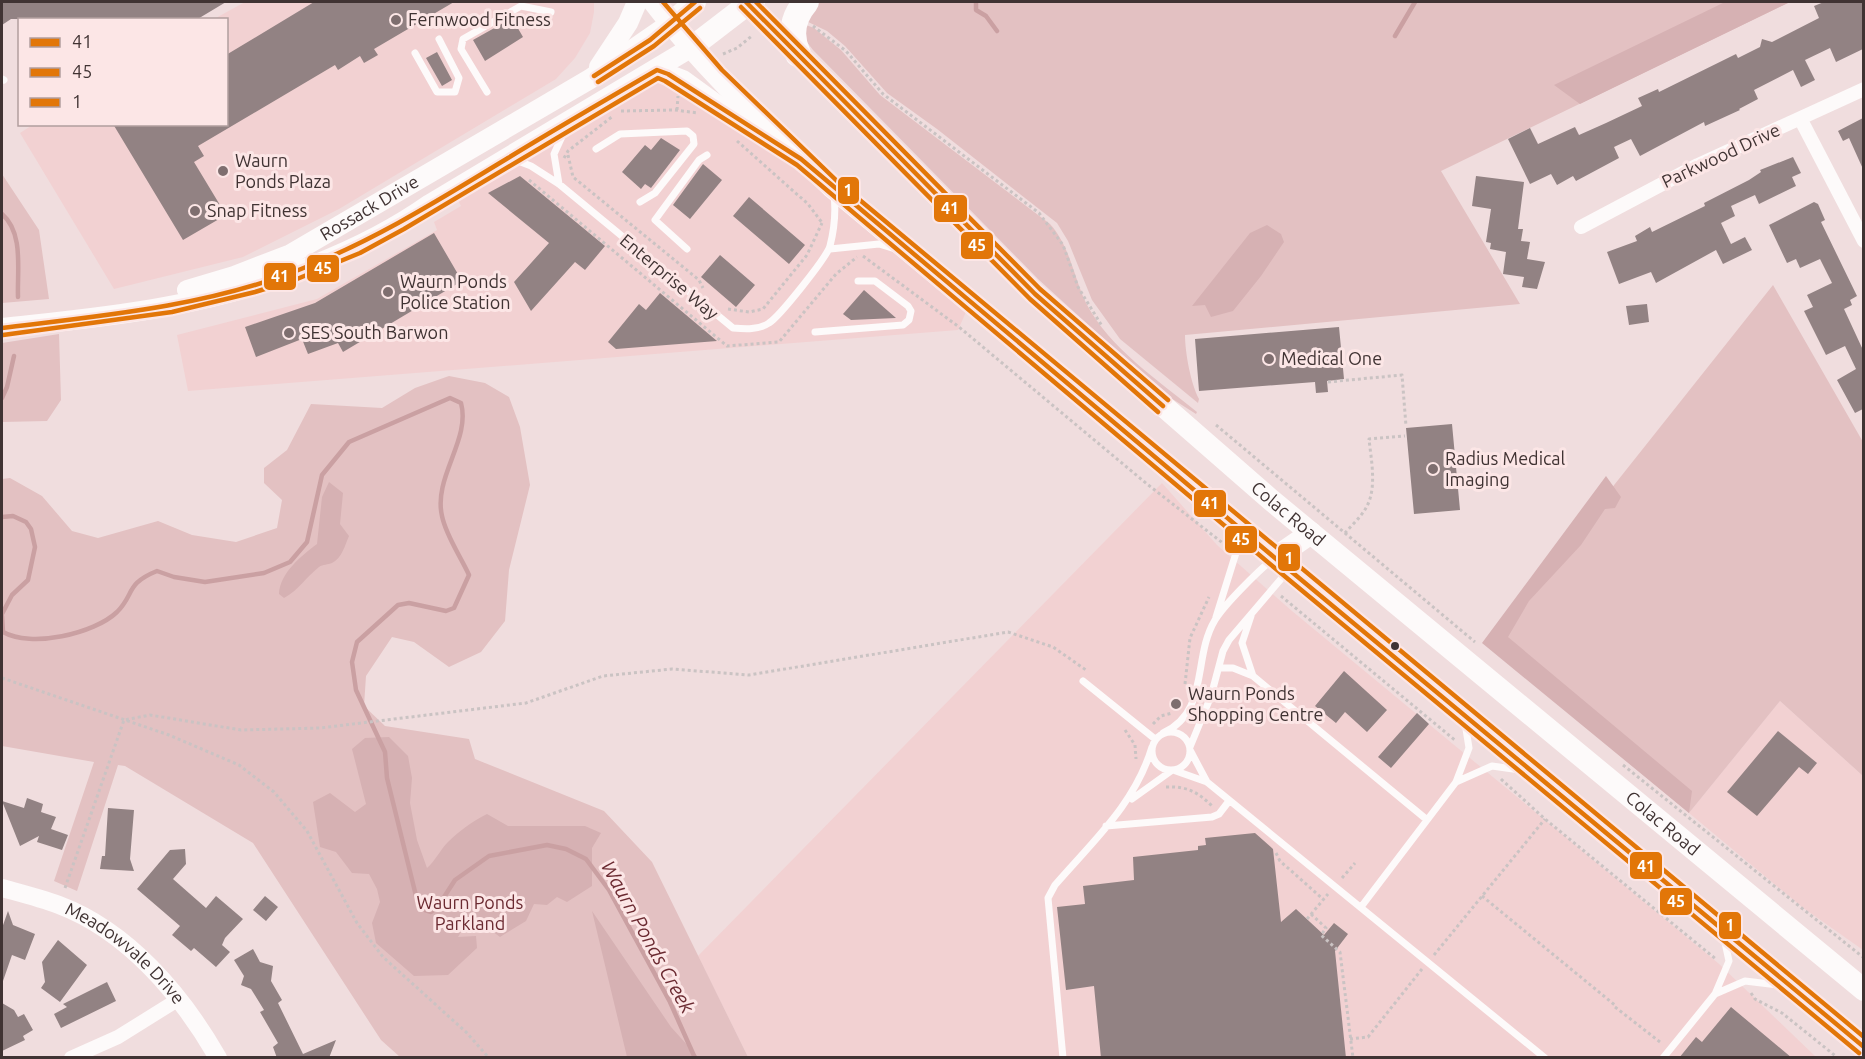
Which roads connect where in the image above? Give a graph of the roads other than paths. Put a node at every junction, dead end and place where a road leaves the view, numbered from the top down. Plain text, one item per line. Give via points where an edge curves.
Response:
1 (637, 2) edge
2 (654, 2) edge
3 (695, 2) edge
4 (748, 2) edge
5 (801, 10) edge
6 (551, 12) dead end
7 (671, 23) junction
8 (438, 39) dead end
9 (692, 47) junction
10 (415, 53) dead end
11 (798, 54) junction
12 (657, 70) junction
13 (590, 79) junction
14 (1863, 89) edge
15 (487, 92) dead end
16 (1801, 120) junction
17 (568, 122) junction
18 (596, 149) dead end
19 (707, 155) dead end
20 (506, 159) junction
21 (801, 159) junction
22 (433, 172) junction
23 (559, 184) junction
24 (832, 187) junction
25 (447, 194) junction
26 (640, 202) dead end
27 (1581, 227) dead end
28 (1863, 241) edge
29 (687, 249) dead end
30 (830, 249) junction
31 (913, 255) junction
32 (858, 281) dead end
33 (188, 297) junction
34 (2, 320) edge
35 (2, 328) edge
36 (815, 332) dead end
37 (1231, 522) junction
38 (1311, 533) junction
39 (1282, 564) junction
40 (1256, 609) junction
41 (1215, 620) junction
42 (1220, 668) junction
43 (1253, 676) junction
44 (1083, 681) dead end
45 (1463, 715) junction
46 (1163, 733) junction
47 (1155, 739) junction
48 (1152, 747) junction
49 (1190, 749) junction
50 (1173, 770) junction
51 (1535, 773) junction
52 (1207, 782) junction
53 (1456, 782) junction
54 (1229, 801) junction
55 (1127, 802) junction
56 (1426, 819) junction
57 (1106, 826) junction
58 (2, 888) edge
59 (1361, 907) junction
60 (1721, 929) junction
61 (1791, 987) junction
62 (1863, 990) edge
63 (1715, 994) junction
64 (179, 999) junction
65 (1863, 1047) edge
66 (70, 1058) edge
67 (218, 1058) edge
68 (1064, 1058) edge
69 (1545, 1058) edge
70 (1663, 1058) edge

1 - 13 main road via 624,30
2 - 7 highway
3 - 7 highway
4 - 9 highway
4 - 11 highway, Colac Road
5 - 11 highway via 793,38
6 - 15 lane via 521,6 463,39 461,49
7 - 9 highway
7 - 13 main road, Rossack Drive
8 - 10 lane via 459,78 455,92 437,92
9 - 12 main road, Rossack Drive
9 - 21 highway
11 - 38 highway, Colac Road via 1035,294
12 - 17 main road, Rossack Drive
12 - 21 main road via 683,80
13 - 22 main road, Rossack Drive
14 - 16 street, Parkwood Drive
16 - 27 street, Parkwood Drive via 1698,165
16 - 28 street
17 - 20 main road, Rossack Drive
17 - 23 lane via 554,154
18 - 26 lane via 620,134 687,131 693,136 694,144 655,193
19 - 29 lane via 699,160 655,219
20 - 23 lane, Enterprise Way via 521,160
20 - 25 main road, Rossack Drive
21 - 24 highway
22 - 25 main road
22 - 33 main road, Rossack Drive via 291,254
23 - 30 lane, Enterprise Way via 733,328 770,323
24 - 30 lane via 836,209
24 - 31 highway
25 - 33 main road, Rossack Drive via 399,226 332,257 221,295
30 - 31 lane via 879,243
31 - 37 highway
32 - 36 lane via 875,280 908,306 909,320 903,325
33 - 34 main road, Rossack Drive
33 - 35 main road, Rossack Drive
37 - 39 highway
37 - 41 lane via 1236,552
38 - 39 highway
38 - 62 highway, Colac Road
39 - 40 lane via 1274,588
39 - 41 lane
39 - 45 highway
40 - 42 lane via 1229,640
40 - 43 lane via 1242,644
41 - 46 lane via 1201,659 1193,706 1180,724
42 - 43 lane via 1233,668
42 - 49 lane
43 - 56 lane
44 - 47 lane
45 - 51 highway
45 - 53 lane via 1469,748
46 - 47 lane
46 - 49 lane via 1178,733
47 - 48 lane
48 - 50 lane via 1156,764
48 - 55 lane
49 - 50 lane via 1186,764
49 - 52 lane
50 - 52 lane
50 - 55 lane
51 - 53 lane via 1492,766
51 - 60 highway
52 - 54 lane
53 - 56 lane
54 - 57 lane via 1212,817
54 - 59 lane
55 - 57 lane
56 - 59 lane
57 - 68 lane via 1048,898
58 - 64 street, Meadowvale Drive via 60,905 90,921 123,943
59 - 69 lane
60 - 61 highway
60 - 63 lane via 1728,964
61 - 63 lane via 1745,981
61 - 65 highway
63 - 70 lane
64 - 66 street via 118,1037
64 - 67 street, Meadowvale Drive

